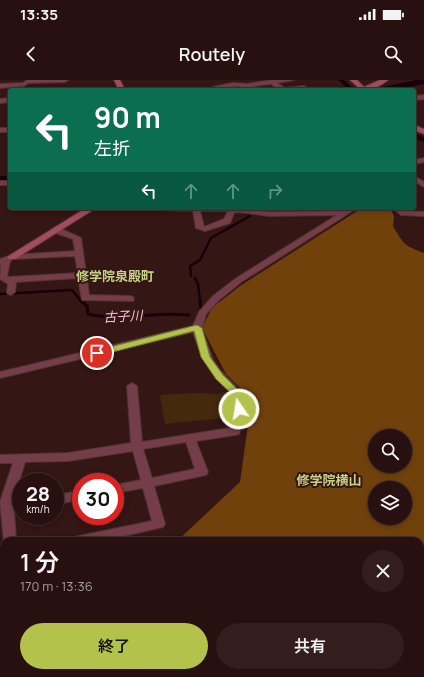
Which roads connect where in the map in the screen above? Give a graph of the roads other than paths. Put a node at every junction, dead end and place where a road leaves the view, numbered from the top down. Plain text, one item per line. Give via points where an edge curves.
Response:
1 (65, 80) edge
2 (224, 80) edge
3 (291, 80) edge
4 (346, 80) edge
5 (353, 80) edge
6 (385, 80) edge
7 (272, 82) junction
8 (228, 85) junction
9 (249, 85) junction
10 (0, 86) edge
11 (217, 88) edge
12 (254, 88) edge
13 (281, 88) edge
14 (358, 88) edge
15 (359, 88) edge
16 (366, 88) edge
17 (89, 210) edge
18 (196, 210) edge
19 (237, 210) joint
20 (335, 210) edge
21 (349, 210) edge
22 (400, 210) edge
23 (424, 214) edge
24 (56, 230) junction
25 (80, 253) junction
26 (6, 259) edge
27 (83, 275) junction
28 (8, 280) junction
29 (10, 292) dead end
30 (130, 299) dead end
31 (197, 328) junction
32 (0, 375) edge
33 (132, 386) dead end
34 (190, 438) junction
35 (137, 446) junction
36 (0, 459) edge
37 (20, 459) junction
38 (148, 483) junction
39 (124, 487) edge
40 (4, 507) edge
41 (9, 537) edge
42 (98, 537) edge

1 - 10 street
2 - 8 street
3 - 7 street
4 - 14 street
5 - 15 street
6 - 16 street
7 - 9 street
7 - 13 street
8 - 9 street
8 - 11 street
9 - 12 street
17 - 24 street
18 - 19 street via 200,228 227,221 231,212
19 - 20 street via 269,214
21 - 31 street via 233,282 206,306
22 - 23 street via 404,213
24 - 25 street via 77,238
24 - 26 street
25 - 26 street
25 - 27 street
26 - 28 street via 3,277
27 - 28 street
27 - 30 street via 85,298
28 - 29 street via 12,283
31 - 32 street
31 - 34 street via 205,357 220,377 241,397 235,431
33 - 35 street
34 - 35 street
34 - 38 street via 202,472
35 - 37 street via 68,457
35 - 38 street
36 - 37 street
37 - 40 street
38 - 39 street
38 - 42 street via 159,524
40 - 41 street

